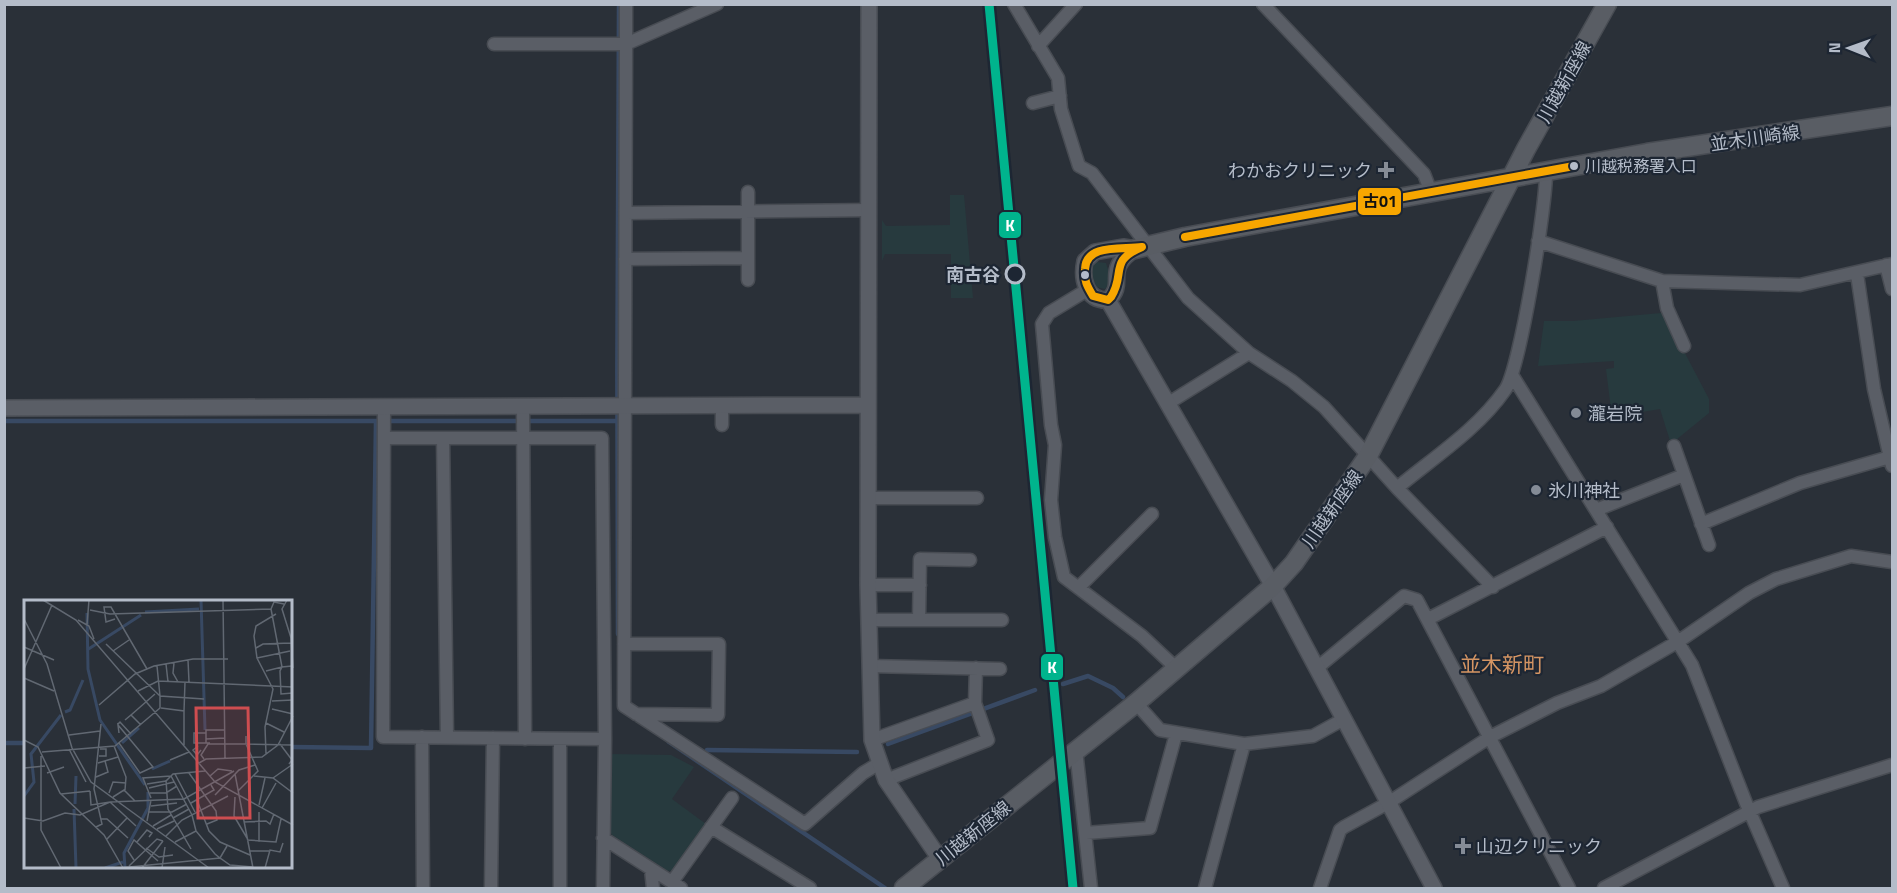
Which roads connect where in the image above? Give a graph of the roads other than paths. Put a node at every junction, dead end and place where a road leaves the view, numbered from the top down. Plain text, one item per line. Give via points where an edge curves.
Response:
1 (626, 4) edge
2 (717, 4) edge
3 (869, 4) edge
4 (1014, 4) edge
5 (1076, 4) edge
6 (1263, 4) edge
7 (1607, 4) edge
8 (494, 44) dead end
9 (626, 44) junction
10 (1038, 46) junction
11 (1060, 96) junction
12 (1033, 103) dead end
13 (1893, 117) edge
14 (1546, 171) junction
15 (1511, 179) junction
16 (748, 192) dead end
17 (1431, 192) junction
18 (869, 210) junction
19 (748, 211) junction
20 (626, 213) junction
21 (1538, 241) junction
22 (1141, 248) junction
23 (1088, 257) junction
24 (748, 258) junction
25 (625, 259) junction
26 (1890, 265) edge
27 (1117, 267) junction
28 (1857, 274) junction
29 (748, 280) dead end
30 (1662, 281) junction
31 (1893, 289) edge
32 (1087, 290) junction
33 (1108, 300) junction
34 (1684, 346) dead end
35 (1249, 353) junction
36 (1512, 375) junction
37 (1167, 404) junction
38 (868, 405) junction
39 (523, 407) junction
40 (624, 407) junction
41 (722, 407) junction
42 (4, 408) edge
43 (384, 408) junction
44 (722, 425) dead end
45 (384, 438) junction
46 (443, 438) junction
47 (523, 438) junction
48 (1674, 446) dead end
49 (1368, 456) junction
50 (1891, 462) edge
51 (1684, 475) junction
52 (1397, 488) junction
53 (869, 498) junction
54 (977, 498) dead end
55 (1596, 510) junction
56 (1152, 514) dead end
57 (1701, 524) junction
58 (1606, 527) junction
59 (1709, 544) dead end
60 (970, 560) dead end
61 (1893, 562) edge
62 (868, 585) junction
63 (920, 585) junction
64 (1273, 586) junction
65 (1078, 587) junction
66 (1493, 587) junction
67 (1428, 619) junction
68 (869, 620) junction
69 (920, 620) junction
70 (1002, 620) dead end
71 (1678, 641) junction
72 (624, 644) junction
73 (870, 666) junction
74 (976, 668) junction
75 (1176, 668) junction
76 (1317, 668) junction
77 (1000, 669) dead end
78 (1136, 703) junction
79 (975, 704) junction
80 (636, 714) junction
81 (1344, 719) junction
82 (1176, 734) junction
83 (422, 737) junction
84 (447, 737) junction
85 (1490, 737) junction
86 (493, 738) junction
87 (525, 738) junction
88 (560, 739) junction
89 (605, 740) junction
90 (872, 740) junction
91 (1244, 744) junction
92 (1076, 750) junction
93 (878, 764) junction
94 (1893, 765) edge
95 (886, 780) junction
96 (732, 798) dead end
97 (1389, 803) junction
98 (1750, 811) junction
99 (711, 827) junction
100 (1086, 833) junction
101 (603, 838) junction
102 (940, 859) junction
103 (651, 869) junction
104 (676, 885) edge
105 (423, 888) edge
106 (491, 888) edge
107 (560, 888) edge
108 (603, 888) edge
109 (653, 888) edge
110 (810, 888) edge
111 (904, 888) edge
112 (1091, 888) edge
113 (1204, 888) edge
114 (1320, 888) edge
115 (1434, 888) edge
116 (1569, 888) edge
117 (1604, 888) edge
118 (1783, 888) edge

1 - 9 street
2 - 9 street
3 - 18 street
4 - 10 street
5 - 10 street
6 - 17 street via 1424,174
7 - 15 main road, 川越新座線
8 - 9 street
9 - 20 street
10 - 11 street via 1058,78
11 - 12 street
11 - 22 street via 1079,166 1092,172
13 - 14 main road, 並木川崎線
14 - 15 main road, 並木川崎線
14 - 21 street
15 - 17 main road, 並木川崎線
15 - 49 main road, 川越新座線
16 - 19 street
17 - 22 main road, 並木川崎線
18 - 19 street
18 - 38 street
19 - 20 street
19 - 24 street
20 - 25 street
21 - 30 street
21 - 36 street
22 - 23 street via 1123,247
22 - 27 street via 1121,259
22 - 35 street via 1188,298
23 - 27 street via 1102,257
23 - 32 street via 1084,268
24 - 25 street
24 - 29 street
25 - 40 street
26 - 28 street
26 - 31 street
27 - 33 street via 1116,290
28 - 30 street via 1800,285
28 - 50 street via 1874,389
30 - 34 street via 1667,308
32 - 33 street via 1097,299
32 - 65 street via 1049,313 1042,324 1055,445 1051,500 1055,537 1064,577
33 - 37 street
35 - 37 street
35 - 49 street via 1324,407
36 - 52 street via 1488,412
36 - 55 street
37 - 64 street
38 - 41 street
38 - 53 street
39 - 40 street
39 - 43 street
39 - 47 street
40 - 41 street
40 - 72 street
41 - 44 street
42 - 43 street
43 - 45 street
45 - 46 street
45 - 83 street via 383,737
46 - 47 street
46 - 84 street
47 - 87 street
47 - 89 street via 602,438
48 - 51 street
49 - 52 street
49 - 64 main road, 川越新座線 via 1294,563
50 - 57 street via 1800,483
51 - 55 street
51 - 57 street
52 - 66 street
53 - 54 street
53 - 62 street
55 - 58 street
56 - 65 street
57 - 59 street
58 - 66 street
58 - 71 street
60 - 63 street via 920,559
61 - 71 street via 1851,556 1776,579
62 - 63 street
62 - 68 street
63 - 69 street
64 - 75 main road, 川越新座線
64 - 76 street
65 - 75 street via 1142,636
66 - 67 street
67 - 76 street via 1417,600 1404,596
67 - 85 street
68 - 69 street
68 - 73 street
69 - 70 street
71 - 85 street via 1601,686
71 - 98 street via 1692,665
72 - 80 street via 624,706
72 - 80 street via 719,644 718,715
73 - 74 street
73 - 90 street
74 - 77 street
74 - 79 street
75 - 78 main road, 川越新座線
76 - 81 street
78 - 82 street via 1160,730
78 - 92 main road, 川越新座線
79 - 90 street
79 - 95 street via 988,740
80 - 93 street via 805,824
81 - 91 street via 1313,736
81 - 97 street
82 - 91 street
82 - 100 street via 1150,828
83 - 84 street
83 - 105 street
84 - 86 street
85 - 97 street
85 - 116 street
86 - 87 street
86 - 106 street
87 - 88 street
88 - 89 street
88 - 107 street
89 - 101 street
90 - 93 street
91 - 113 street
92 - 100 street
92 - 102 main road, 川越新座線
93 - 95 street
94 - 98 street
95 - 102 street
96 - 99 street
97 - 114 street via 1340,830
97 - 115 street
98 - 117 street
98 - 118 street
99 - 104 street
99 - 110 street
100 - 112 street
101 - 103 street
101 - 108 street
102 - 111 main road, 川越新座線
103 - 104 street
103 - 109 street

